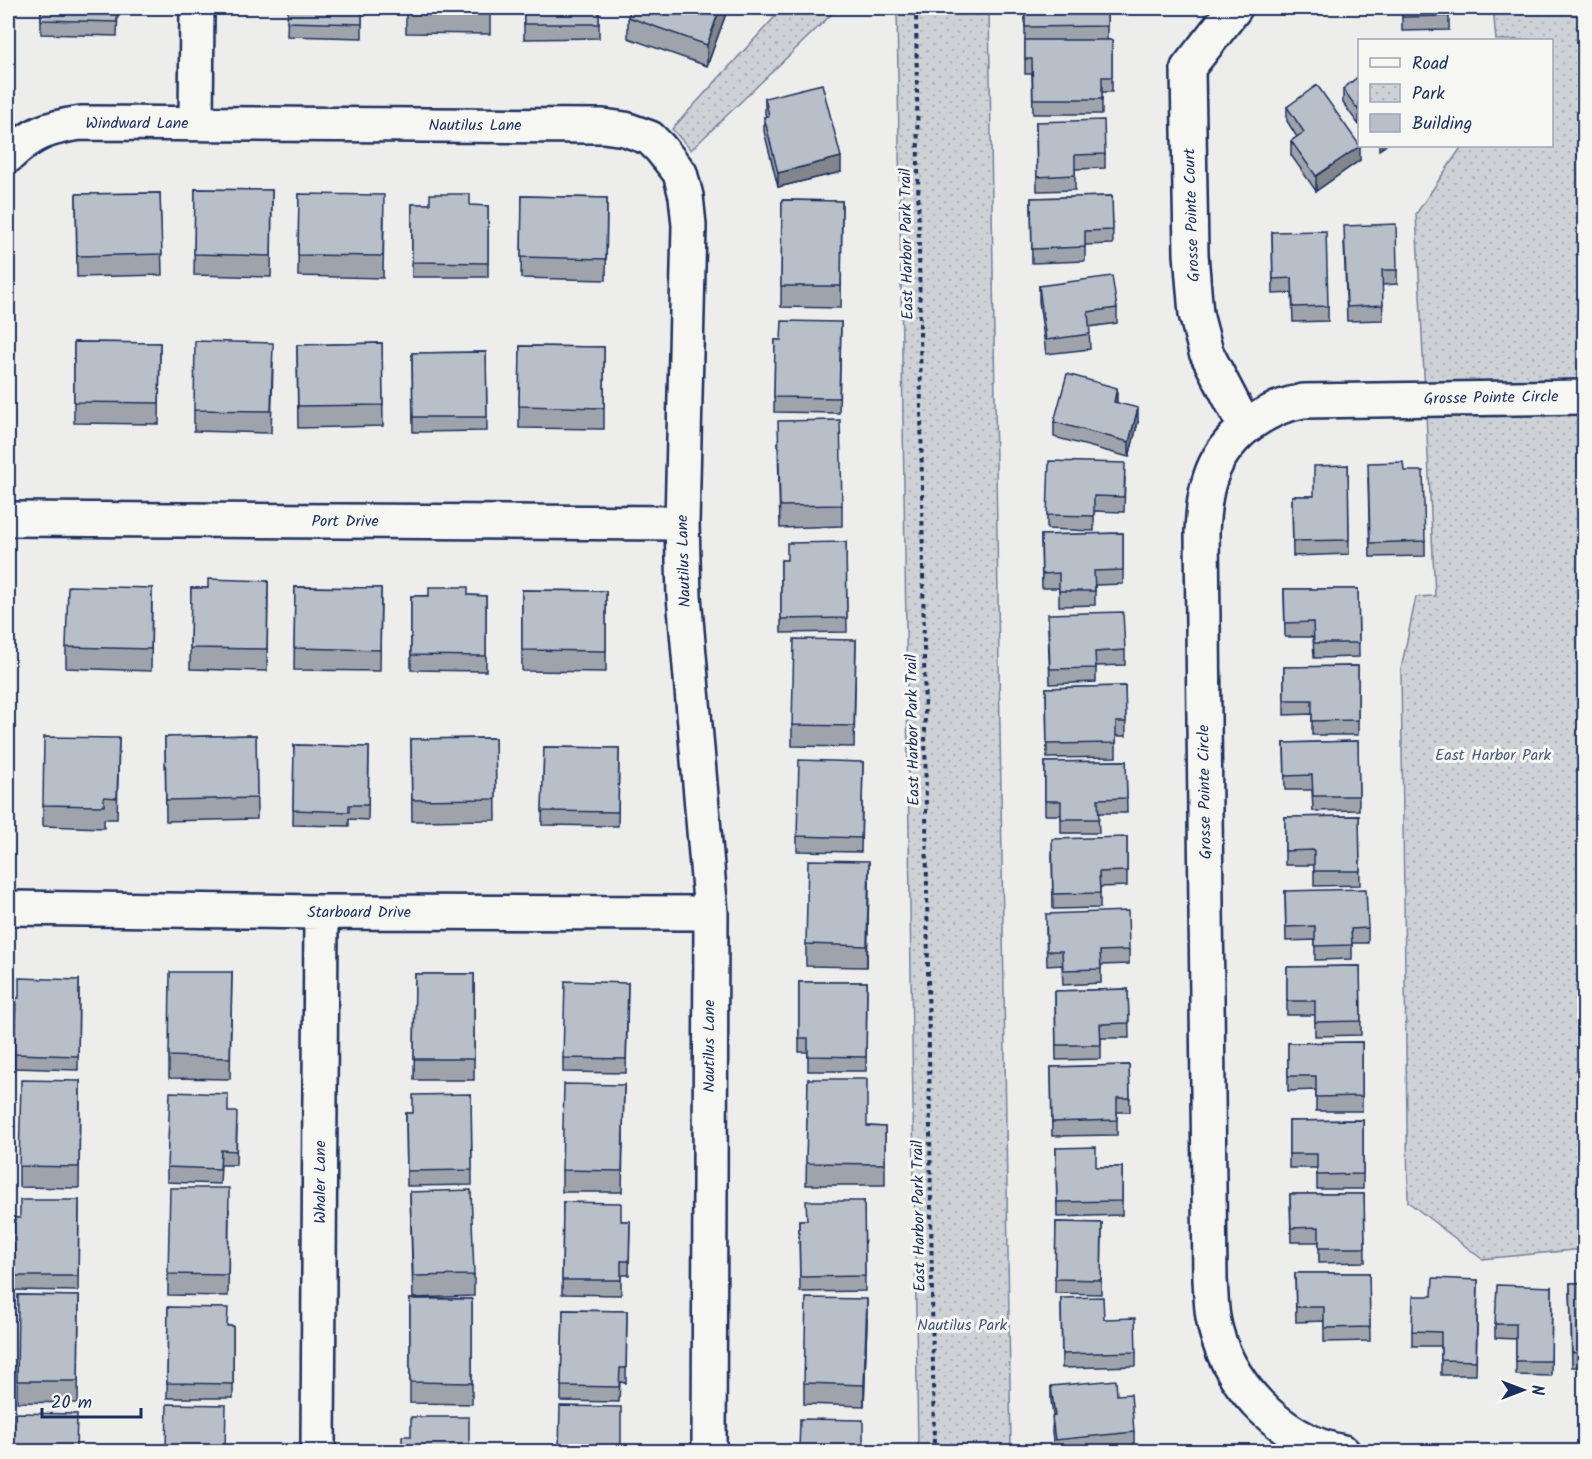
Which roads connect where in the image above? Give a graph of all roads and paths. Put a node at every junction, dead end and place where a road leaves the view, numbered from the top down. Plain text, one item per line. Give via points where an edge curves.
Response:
1 (197, 8) edge
2 (916, 8) edge
3 (1235, 8) edge
4 (196, 123) junction
5 (8, 156) edge
6 (1584, 397) edge
7 (1245, 427) junction
8 (8, 519) edge
9 (682, 523) junction
10 (8, 908) edge
11 (321, 912) junction
12 (711, 913) junction
13 (318, 1452) edge
14 (710, 1452) edge
15 (934, 1452) edge
16 (1343, 1452) edge

1 - 4 street, Windward Lane
2 - 15 path, East Harbor Park Trail
3 - 7 street, Grosse Pointe Court via 1188,69 1191,255 1196,314 1206,352
4 - 5 street, Windward Lane via 63,126 24,141
4 - 9 street, Nautilus Lane via 603,126 651,138 680,173 686,196
6 - 7 street, Grosse Pointe Circle via 1303,401 1278,408
7 - 16 street, Grosse Pointe Circle via 1220,456 1209,480 1202,532 1213,1319 1222,1347 1251,1398 1306,1440
8 - 9 street, Port Drive
9 - 12 street, Nautilus Lane via 684,596
10 - 11 street, Starboard Drive
11 - 12 street, Starboard Drive
11 - 13 street, Whaler Lane
12 - 14 street, Nautilus Lane

